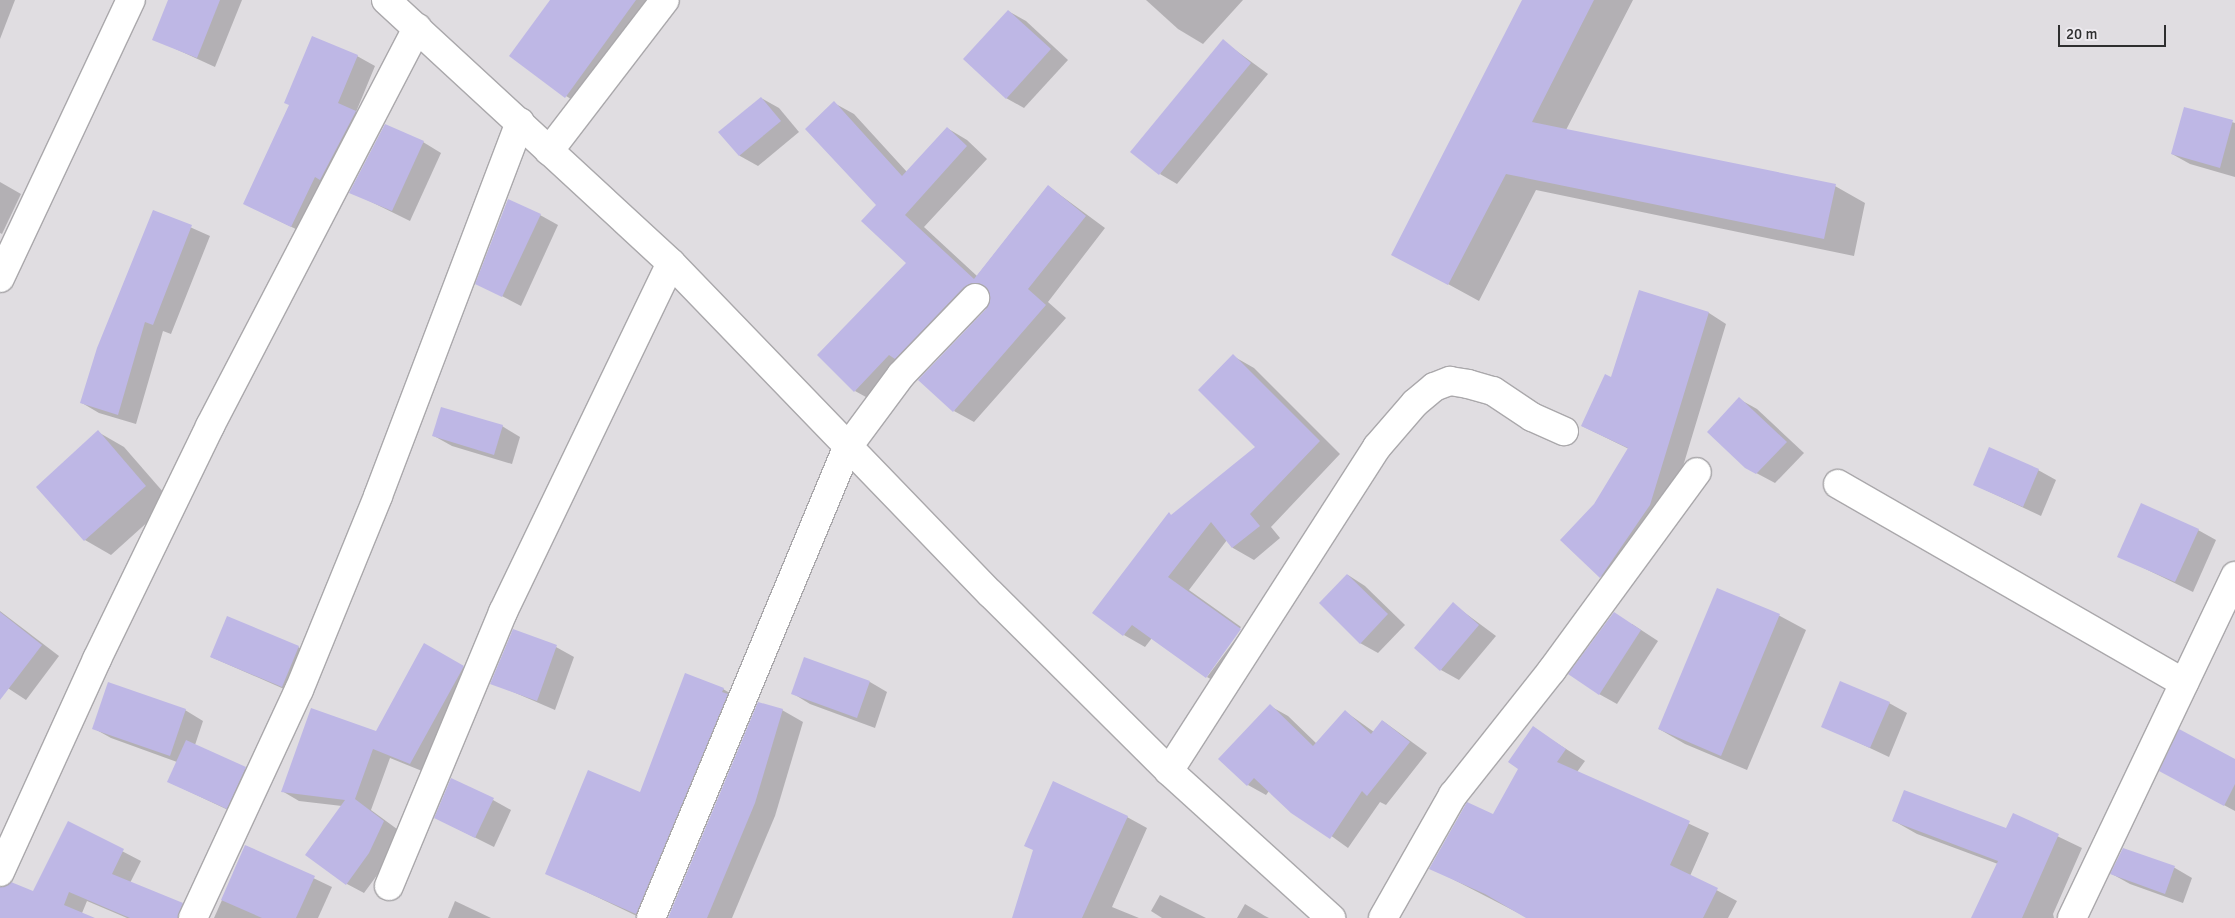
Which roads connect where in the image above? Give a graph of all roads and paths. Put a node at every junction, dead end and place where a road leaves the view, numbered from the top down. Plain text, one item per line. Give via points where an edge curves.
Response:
1 (131, 0) edge
2 (386, 0) edge
3 (665, 0) edge
4 (417, 28) junction
5 (520, 122) junction
6 (549, 151) junction
7 (671, 264) junction
8 (0, 278) edge
9 (975, 298) dead end
10 (1564, 432) dead end
11 (847, 448) junction
12 (1696, 472) dead end
13 (1838, 484) dead end
14 (2235, 576) edge
15 (2184, 683) junction
16 (1169, 772) junction
17 (0, 872) edge
18 (389, 886) dead end
19 (193, 918) edge
20 (651, 918) edge
21 (1331, 918) edge
22 (1382, 918) edge
23 (2072, 918) edge

1 - 8 street
2 - 4 street
3 - 6 street
4 - 5 street
4 - 17 street via 210,426 97,659
5 - 6 street
5 - 19 street via 378,496 303,680
6 - 7 street
7 - 11 street
7 - 18 street via 502,612
9 - 11 street via 901,375
10 - 16 street via 1532,417 1493,391 1468,384 1450,381 1434,387 1415,403 1372,455
11 - 16 street
11 - 20 street
12 - 22 street via 1552,670 1453,795
13 - 15 street
14 - 15 street
15 - 23 street
16 - 21 street

